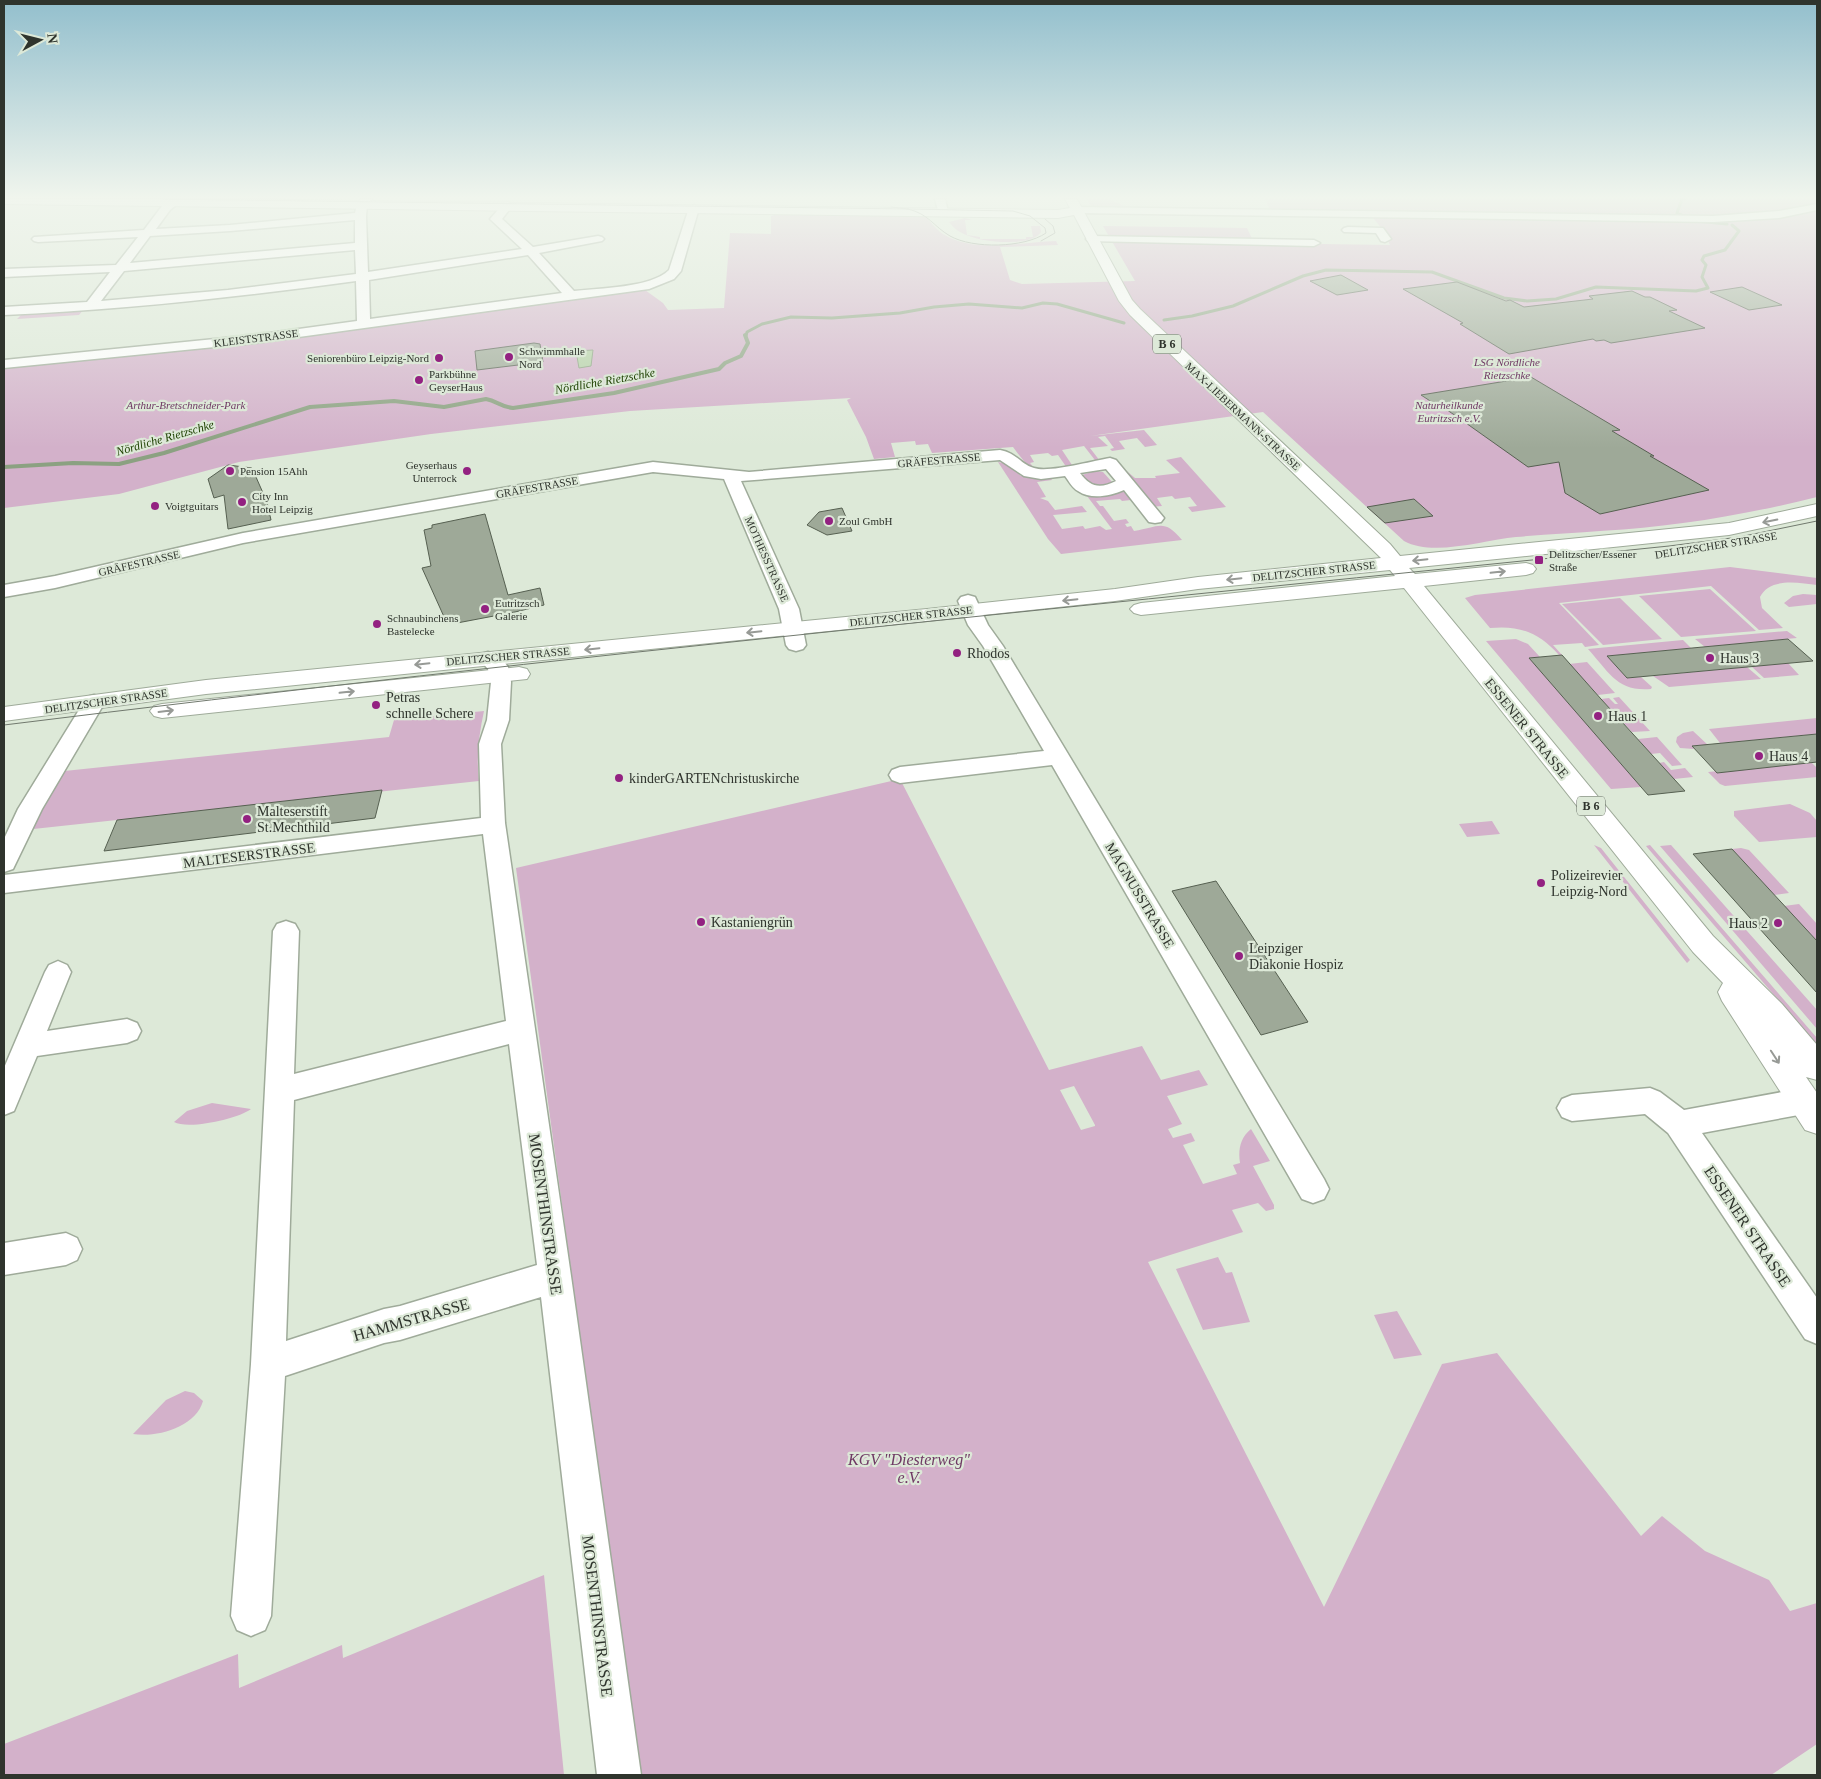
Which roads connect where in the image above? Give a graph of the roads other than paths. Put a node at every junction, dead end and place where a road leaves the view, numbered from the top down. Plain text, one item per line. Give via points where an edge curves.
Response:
1 (109, 282) edge
2 (330, 282) edge
3 (363, 282) edge
4 (559, 282) edge
5 (657, 282) edge
6 (1116, 282) edge
7 (572, 297) junction
8 (90, 306) junction
9 (4, 311) edge
10 (364, 324) junction
11 (4, 364) edge
12 (1071, 470) junction
13 (730, 475) junction
14 (1126, 482) junction
15 (1817, 510) edge
16 (1155, 518) dead end
17 (1817, 527) edge
18 (1395, 563) junction
19 (1408, 581) junction
20 (4, 591) edge
21 (972, 612) junction
22 (794, 637) junction
23 (494, 667) junction
24 (88, 712) junction
25 (4, 714) edge
26 (4, 730) edge
27 (1058, 757) junction
28 (900, 775) dead end
29 (493, 823) junction
30 (4, 863) edge
31 (4, 884) edge
32 (286, 931) dead end
33 (1703, 944) junction
34 (58, 972) dead end
35 (522, 1029) junction
36 (127, 1031) dead end
37 (27, 1046) junction
38 (1817, 1066) edge
39 (279, 1091) junction
40 (4, 1102) edge
41 (1572, 1108) dead end
42 (1810, 1110) edge
43 (1679, 1124) junction
44 (1313, 1189) dead end
45 (66, 1249) dead end
46 (4, 1259) edge
47 (555, 1276) junction
48 (1817, 1327) edge
49 (268, 1364) junction
50 (251, 1616) dead end
51 (618, 1775) edge

1 - 8 street
2 - 8 street
3 - 10 street
4 - 7 street
5 - 7 street, KLEISTSTRASSE
6 - 18 main road, MAX-LIEBERMANN-STRASSE / B 6 via 1134,312 1373,538
7 - 10 street, KLEISTSTRASSE
8 - 9 street
10 - 11 street, KLEISTSTRASSE
12 - 13 street, GRÄFESTRASSE via 1041,474 1030,472 1011,458 1000,455 756,476
12 - 14 street, GRÄFESTRASSE via 1110,463
12 - 14 street via 1083,488 1091,491 1116,489
13 - 20 street, GRÄFESTRASSE via 653,467 252,536
13 - 22 street, MOTHESSTRASSE via 789,609
14 - 16 street, GRÄFESTRASSE
15 -> 18 main road, DELITZSCHER STRASSE via 1730,529
19 -> 17 main road, DELITZSCHER STRASSE via 1682,552
18 - 19 main road, MAX-LIEBERMANN-STRASSE / B 6
18 -> 21 main road, DELITZSCHER STRASSE via 1198,583
19 - 21 main road, DELITZSCHER STRASSE
19 - 33 main road, ESSENER STRASSE / B 6
21 - 22 main road, DELITZSCHER STRASSE
21 - 27 street, MAGNUSSTRASSE
22 - 23 main road, DELITZSCHER STRASSE
23 - 24 main road, DELITZSCHER STRASSE via 186,708
23 - 29 street, MOSENTHINSTRASSE via 501,682 498,720 490,744
24 - 25 main road, DELITZSCHER STRASSE
24 - 26 main road, DELITZSCHER STRASSE
24 - 30 street via 30,809
27 - 28 street
27 - 44 street, MAGNUSSTRASSE
29 - 31 street, MALTESERSTRASSE via 476,828
29 - 35 street, MOSENTHINSTRASSE
32 - 39 street
33 - 38 main road, ESSENER STRASSE / B 6 via 1771,1013
33 -> 42 main road, ESSENER STRASSE / B 6
34 - 37 street
35 - 39 street
35 - 47 street, MOSENTHINSTRASSE
36 - 37 street
37 - 40 street
39 - 49 street
41 - 43 street, ESSENER STRASSE via 1650,1101
42 - 43 street, ESSENER STRASSE
43 - 48 street, ESSENER STRASSE
45 - 46 street
47 - 49 street, HAMMSTRASSE
47 - 51 street, MOSENTHINSTRASSE
49 - 50 street

